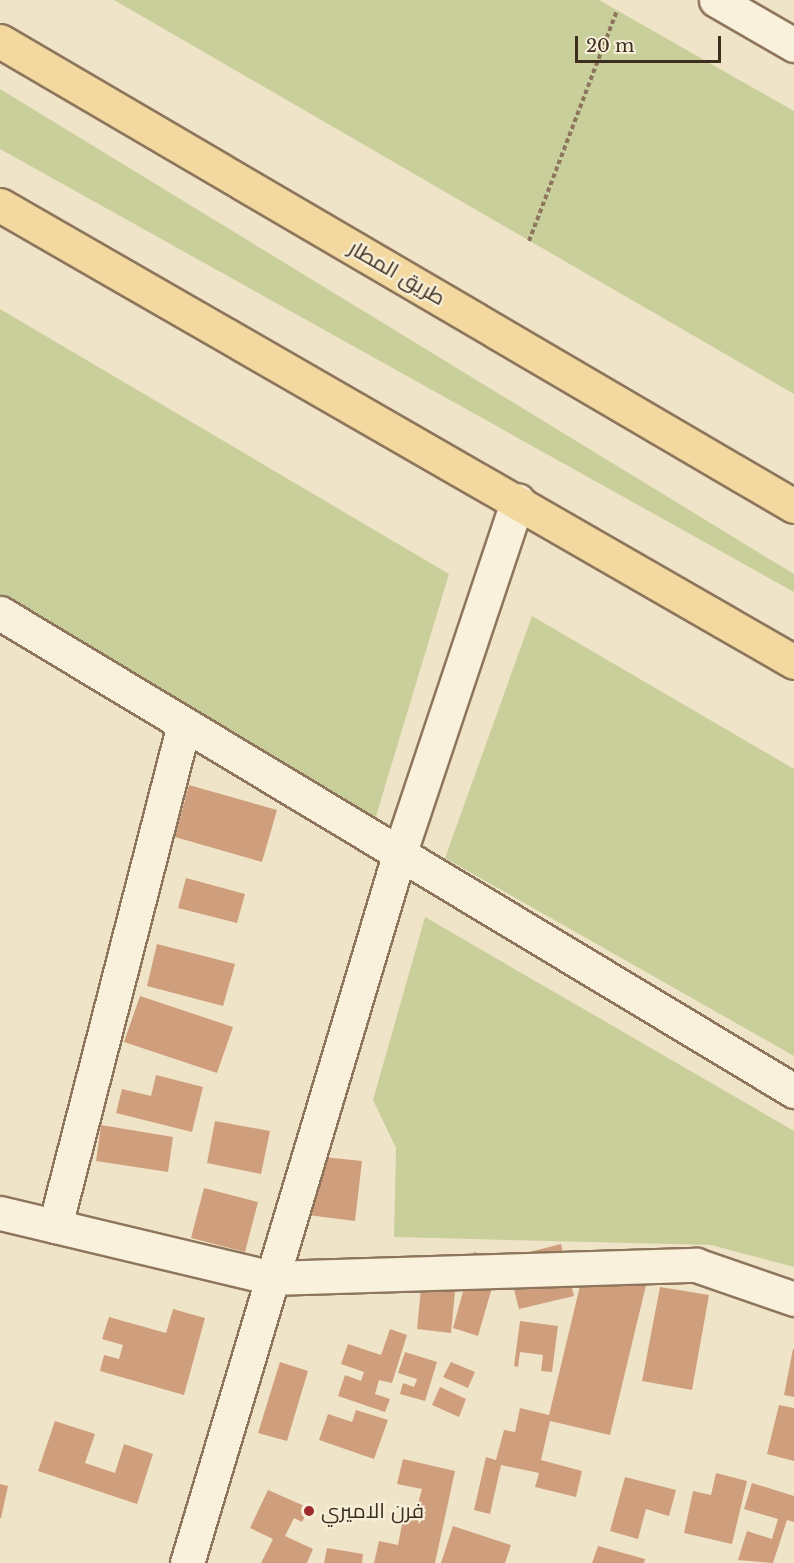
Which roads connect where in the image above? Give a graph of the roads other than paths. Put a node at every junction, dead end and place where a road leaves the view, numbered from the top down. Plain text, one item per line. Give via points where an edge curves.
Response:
1 (716, 0) edge
2 (0, 41) edge
3 (794, 45) edge
4 (0, 205) edge
5 (518, 500) junction
6 (794, 506) edge
7 (0, 613) edge
8 (794, 662) edge
9 (184, 724) junction
10 (399, 855) junction
11 (794, 1091) edge
12 (0, 1213) edge
13 (55, 1226) junction
14 (272, 1278) junction
15 (794, 1299) edge
16 (187, 1563) edge

1 - 3 street
2 - 6 main road, طريق المطار
4 - 5 main road
5 - 8 main road
5 - 10 street
7 - 9 street
9 - 10 street
9 - 13 street
10 - 11 street
10 - 14 street
12 - 13 street
13 - 14 street
14 - 15 street via 696,1265
14 - 16 street

